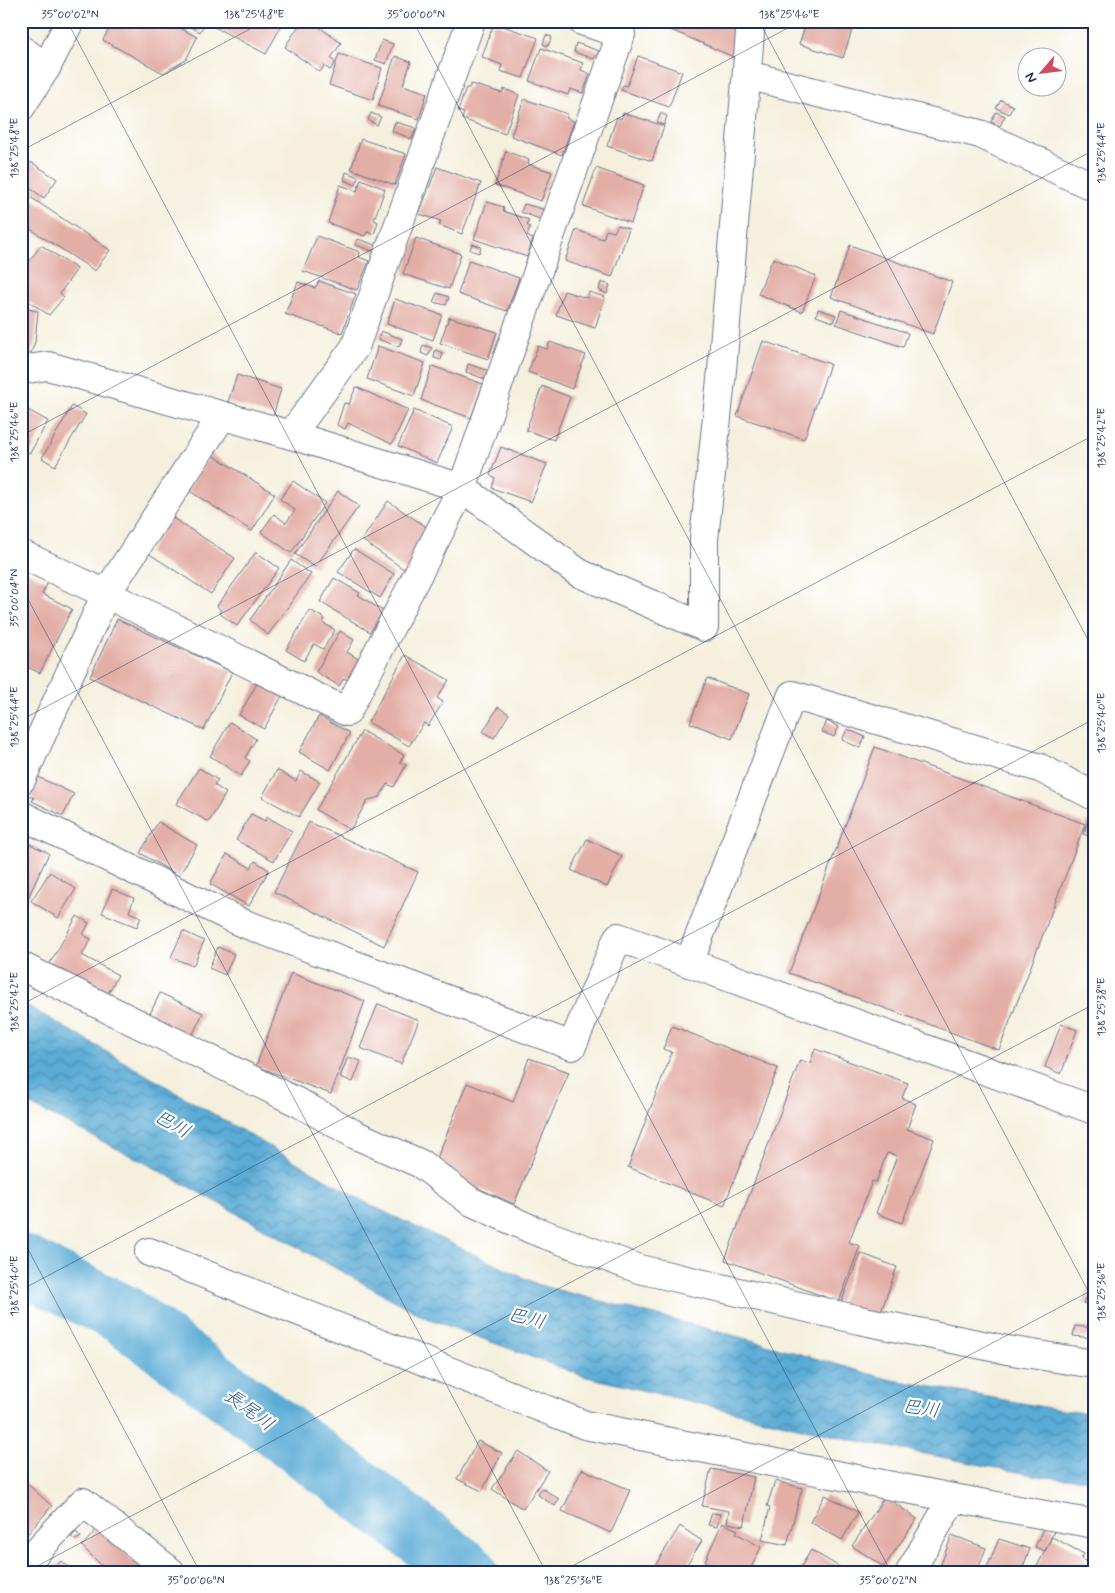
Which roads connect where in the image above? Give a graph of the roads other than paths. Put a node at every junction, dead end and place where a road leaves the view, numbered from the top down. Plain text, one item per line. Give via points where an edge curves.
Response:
1 (70, 21) edge
2 (471, 21) edge
3 (582, 21) edge
4 (751, 21) edge
5 (21, 49) edge
6 (46, 68) junction
7 (747, 75) junction
8 (21, 107) edge
9 (1094, 187) edge
10 (21, 370) edge
11 (222, 416) junction
12 (291, 435) junction
13 (462, 488) junction
14 (21, 554) edge
15 (106, 594) junction
16 (21, 780) edge
17 (1094, 796) edge
18 (21, 815) edge
19 (690, 963) junction
20 (21, 966) edge
21 (1094, 1110) edge
22 (149, 1252) dead end
23 (1094, 1364) edge
24 (953, 1498) junction
25 (1094, 1524) edge
26 (21, 1568) edge
27 (172, 1572) edge
28 (910, 1572) edge

1 - 6 street
2 - 12 street via 355,348
3 - 13 street via 621,34
4 - 7 street
5 - 6 street
6 - 8 street
7 - 9 street via 980,134
7 - 13 street via 704,539 704,627 579,573
10 - 11 street via 48,366
11 - 12 street
11 - 15 street
12 - 13 street
13 - 15 street via 347,712
14 - 15 street
15 - 16 street
17 - 19 street via 1040,768 792,695
18 - 19 street via 240,922 572,1046 618,937
19 - 21 street
20 - 23 street via 421,1164 470,1201 533,1230 639,1269 859,1320
22 - 24 street via 586,1426
24 - 25 street
24 - 28 street
26 - 27 street via 83,1502

